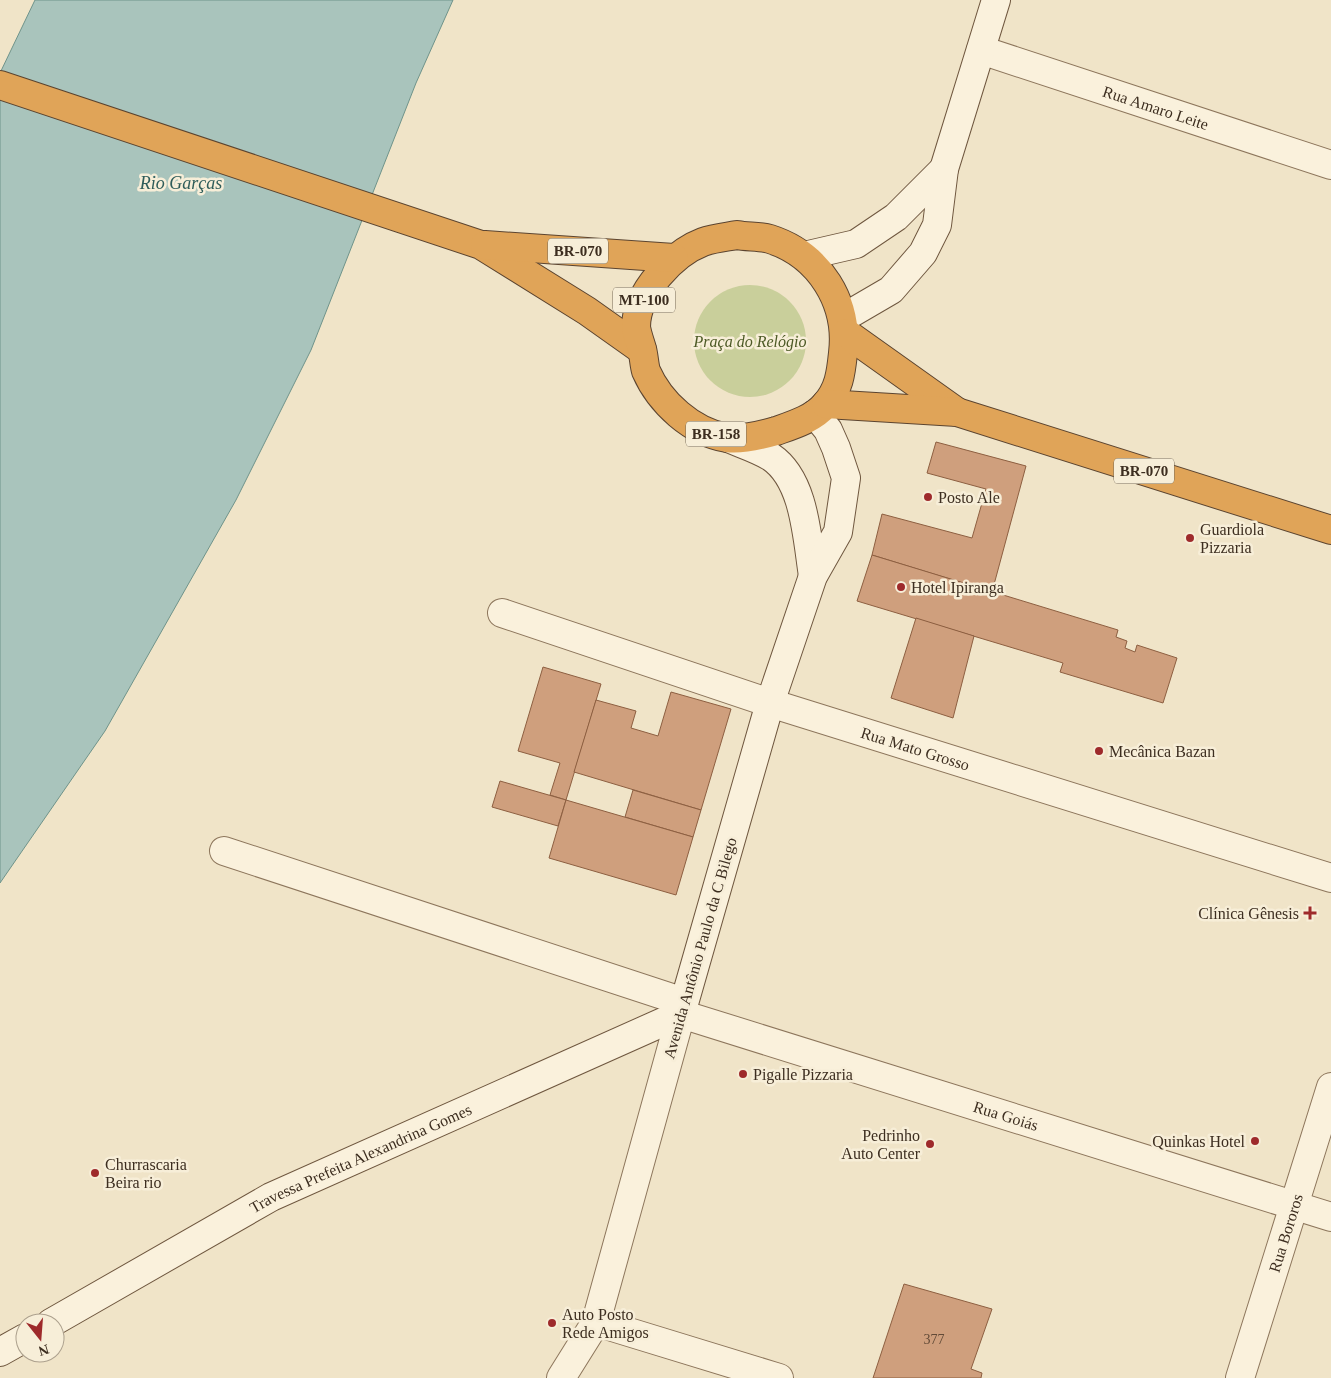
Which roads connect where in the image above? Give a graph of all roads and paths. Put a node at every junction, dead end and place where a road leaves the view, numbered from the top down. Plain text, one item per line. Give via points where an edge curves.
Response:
1 (996, 0) edge
2 (981, 50) junction
3 (0, 85) edge
4 (1331, 165) edge
5 (944, 169) junction
6 (481, 245) junction
7 (804, 256) junction
8 (674, 258) junction
9 (844, 325) junction
10 (642, 350) junction
11 (820, 409) junction
12 (957, 412) junction
13 (728, 438) junction
14 (1331, 530) edge
15 (813, 576) junction
16 (502, 613) dead end
17 (770, 703) junction
18 (224, 851) dead end
19 (1331, 878) edge
20 (683, 1008) junction
21 (1331, 1087) edge
22 (1295, 1205) junction
23 (1331, 1217) edge
24 (65, 1315) edge
25 (596, 1322) junction
26 (15, 1344) edge
27 (0, 1352) edge
28 (561, 1378) edge
29 (779, 1378) edge
30 (1240, 1378) edge

1 - 2 street
2 - 4 street, Rua Amaro Leite
2 - 5 street
3 - 6 highway, BR-070
5 - 7 street via 896,217 856,244
5 - 9 street via 937,225 923,253 891,290
6 - 8 highway, BR-070
6 - 10 highway, BR-070 via 587,311
7 - 8 highway via 770,239 737,235 704,242
7 - 9 highway via 831,288
8 - 10 highway, MT-100 via 656,277 643,301 636,326
9 - 11 highway via 840,382
9 - 12 highway
10 - 13 highway, BR-158 via 646,370 662,398 702,430
11 - 12 highway, BR-158
11 - 13 highway, BR-158 via 762,435
11 - 15 street, Avenida Antônio Paulo da C Bilego via 846,478 838,532
12 - 14 highway, BR-070
13 - 15 street via 770,456 786,470 794,484 806,531
15 - 17 street, Avenida Antônio Paulo da C Bilego
16 - 17 street, Rua Mato Grosso
17 - 19 street, Rua Mato Grosso
17 - 20 street, Avenida Antônio Paulo da C Bilego
18 - 20 street, Rua Goiás
20 - 22 street, Rua Goiás
20 - 24 street, Travessa Prefeita Alexandrina Gomes via 271,1197
20 - 25 street, Avenida Antônio Paulo da C Bilego
21 - 22 street, Rua Bororos
22 - 23 street, Rua Goiás
22 - 30 street, Rua Bororos
25 - 28 street, Avenida Antônio Paulo da C Bilego
25 - 29 street
26 - 27 street

